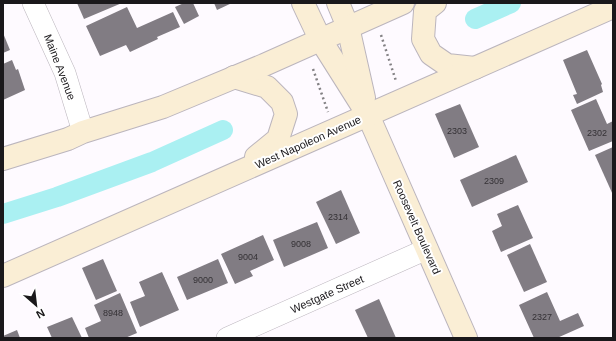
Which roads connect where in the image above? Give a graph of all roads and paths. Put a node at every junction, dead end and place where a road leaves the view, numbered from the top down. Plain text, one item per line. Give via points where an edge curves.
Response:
1 (33, 3) edge
2 (303, 3) edge
3 (338, 3) edge
4 (403, 3) edge
5 (435, 3) edge
6 (612, 12) edge
7 (348, 27) junction
8 (378, 29) dead end
9 (320, 39) junction
10 (312, 65) dead end
11 (475, 68) junction
12 (234, 77) junction
13 (396, 81) dead end
14 (368, 115) junction
15 (330, 117) dead end
16 (83, 132) junction
17 (3, 159) edge
18 (236, 173) junction
19 (427, 249) junction
20 (3, 276) edge
21 (227, 338) edge
22 (466, 338) edge

1 - 16 street, Maine Avenue via 65,73
2 - 9 main road, Roosevelt Boulevard
3 - 7 main road, Roosevelt Boulevard
4 - 7 main road
5 - 11 main road via 426,12 423,39 431,54 447,65
6 - 11 main road, West Napoleon Avenue
7 - 9 main road
7 - 14 main road, Roosevelt Boulevard
8 - 13 path
9 - 12 main road
9 - 14 main road, Roosevelt Boulevard
10 - 15 path
11 - 14 main road, West Napoleon Avenue
12 - 16 main road via 163,107
12 - 18 main road via 267,87 282,102 286,114 278,139
14 - 18 main road, West Napoleon Avenue
14 - 19 main road, Roosevelt Boulevard
16 - 17 main road
18 - 20 main road, West Napoleon Avenue
19 - 21 street, Westgate Street
19 - 22 main road, Roosevelt Boulevard

